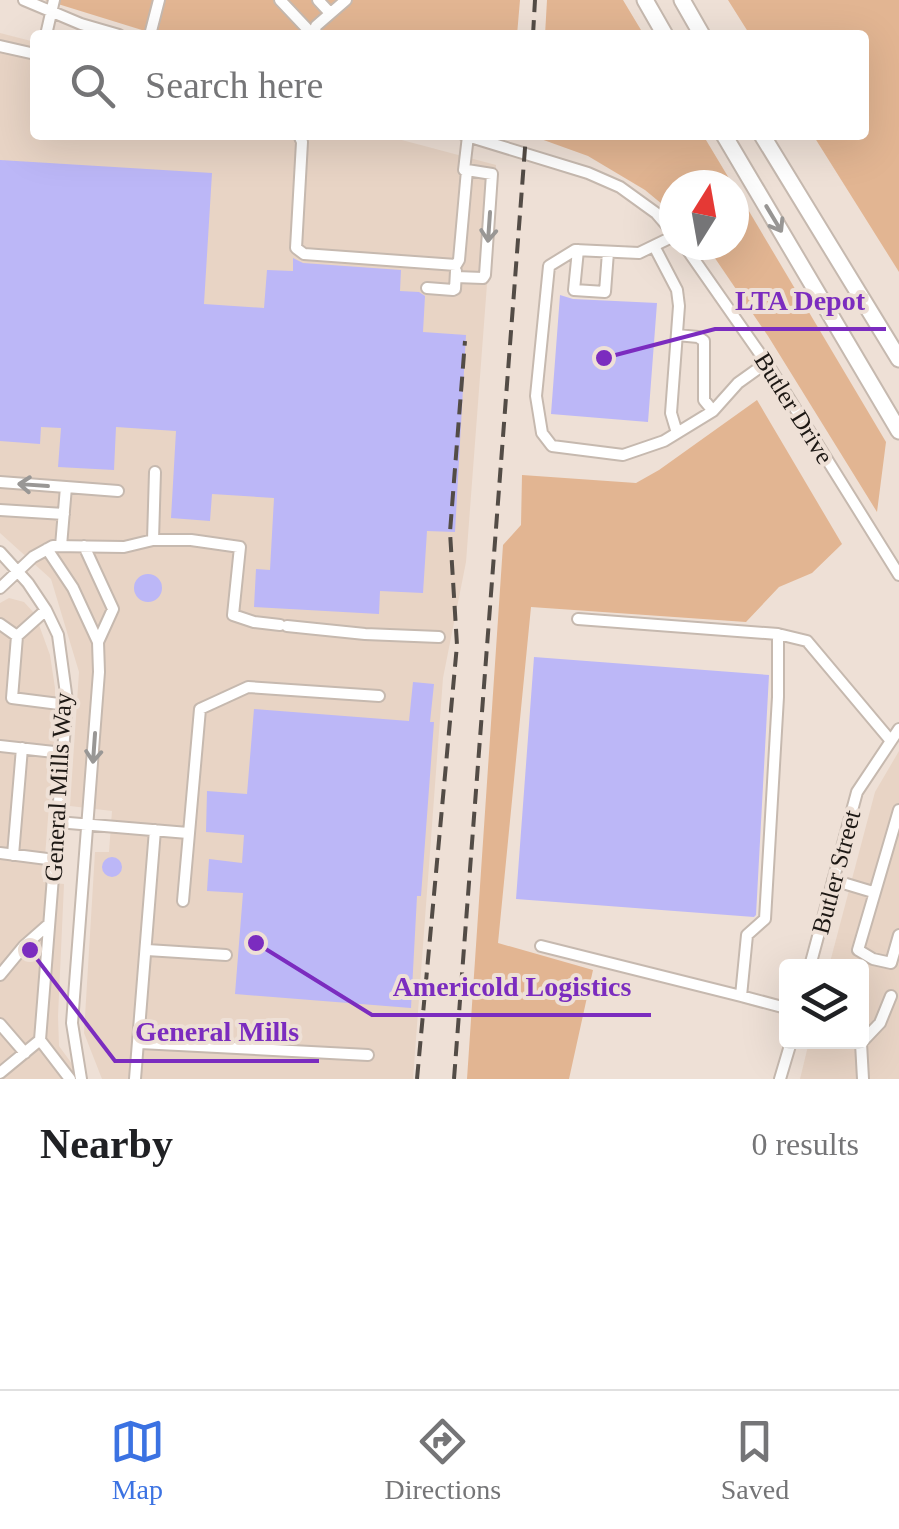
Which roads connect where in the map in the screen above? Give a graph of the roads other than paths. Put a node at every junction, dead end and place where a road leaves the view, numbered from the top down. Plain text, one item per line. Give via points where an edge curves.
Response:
1 (24, 0) edge
2 (160, 0) edge
3 (280, 0) edge
4 (318, 0) edge
5 (346, 0) edge
6 (645, 0) edge
7 (682, 0) edge
8 (53, 6) edge
9 (330, 13) junction
10 (102, 30) edge
11 (151, 30) edge
12 (308, 30) edge
13 (315, 30) edge
14 (662, 30) edge
15 (699, 30) edge
16 (0, 46) edge
17 (30, 53) edge
18 (301, 140) edge
19 (469, 140) edge
20 (482, 140) edge
21 (727, 140) edge
22 (765, 140) edge
23 (467, 170) junction
24 (659, 217) edge
25 (659, 243) edge
26 (654, 246) junction
27 (578, 250) junction
28 (608, 252) junction
29 (694, 260) edge
30 (456, 271) junction
31 (427, 288) dead end
32 (677, 335) junction
33 (899, 359) edge
34 (766, 363) junction
35 (713, 411) junction
36 (899, 431) edge
37 (678, 433) junction
38 (155, 472) dead end
39 (0, 482) edge
40 (66, 487) junction
41 (118, 491) dead end
42 (0, 510) edge
43 (64, 514) junction
44 (152, 540) junction
45 (61, 546) junction
46 (84, 546) junction
47 (48, 549) junction
48 (0, 552) edge
49 (18, 569) junction
50 (899, 575) edge
51 (0, 588) edge
52 (46, 610) junction
53 (578, 619) dead end
54 (0, 624) edge
55 (778, 634) junction
56 (17, 636) junction
57 (439, 636) dead end
58 (98, 642) junction
59 (379, 696) dead end
60 (67, 705) junction
61 (899, 729) edge
62 (891, 741) junction
63 (0, 746) edge
64 (22, 748) junction
65 (63, 753) junction
66 (899, 810) edge
67 (58, 822) junction
68 (86, 824) junction
69 (155, 830) junction
70 (188, 833) junction
71 (894, 841) edge
72 (0, 854) edge
73 (13, 855) junction
74 (54, 860) junction
75 (834, 880) junction
76 (874, 892) junction
77 (183, 900) dead end
78 (50, 923) junction
79 (899, 936) edge
80 (541, 946) dead end
81 (147, 950) junction
82 (226, 955) dead end
83 (812, 959) edge
84 (0, 975) edge
85 (741, 996) junction
86 (891, 996) dead end
87 (779, 1006) edge
88 (0, 1024) edge
89 (869, 1033) edge
90 (40, 1040) junction
91 (140, 1043) junction
92 (788, 1049) edge
93 (860, 1049) edge
94 (24, 1053) junction
95 (368, 1055) dead end
96 (0, 1073) edge
97 (70, 1079) edge
98 (81, 1079) edge
99 (135, 1079) edge
100 (780, 1079) edge
101 (863, 1079) edge

1 - 8 street
2 - 11 street
3 - 12 street
4 - 9 street
5 - 9 street
6 - 14 highway
7 - 15 highway
8 - 10 street
9 - 13 street
16 - 17 street
18 - 30 street via 296,248
19 - 23 street
20 - 24 street via 588,173
21 -> 36 highway
22 - 33 highway
23 - 30 street
23 -> 30 street via 492,174 485,275
25 - 26 street
26 - 28 street via 639,253
26 - 32 street via 677,290
27 - 28 street
27 - 28 street via 574,290 605,292
27 - 37 street via 549,266 536,396 542,433 552,446 623,455
29 - 34 street, Butler Drive
30 - 31 street via 456,289
32 - 35 street via 704,341 704,400
32 - 37 street via 671,413
34 - 35 street
34 - 50 street, Butler Drive
35 - 37 street
38 - 44 street
40 -> 39 street
40 - 41 street
40 - 43 street
42 - 43 street
43 - 45 street
44 - 46 street via 124,548
44 - 57 street via 240,547 234,615 254,622
45 - 46 street
45 - 47 street
46 - 58 street via 113,609
47 - 49 street
47 - 58 street
48 - 49 street, General Mills Way
49 - 51 street
49 - 52 street, General Mills Way
52 - 56 street
52 - 60 street, General Mills Way via 58,635
53 - 55 street
54 - 56 street
55 - 62 street via 807,641
55 - 85 street via 764,919 747,935
56 - 60 street via 12,698
58 -> 68 street
59 - 70 street via 248,687 200,709
60 - 65 street, General Mills Way
61 - 62 street, Butler Street
62 - 75 street, Butler Street via 857,792
63 - 64 street
64 - 65 street
64 - 73 street
65 - 67 street, General Mills Way
66 - 71 street
67 - 68 street
67 - 74 street, General Mills Way
68 - 69 street
68 - 98 street via 72,1023
69 - 70 street
69 - 81 street
70 - 77 street
71 - 76 street
72 - 73 street
73 - 74 street
74 - 78 street, General Mills Way
75 - 76 street
75 - 83 street, Butler Street
76 - 79 street via 858,950 892,963
78 - 84 street
78 - 90 street, General Mills Way
80 - 85 street
81 - 82 street
81 - 91 street
85 - 87 street
86 - 89 street
88 - 94 street
90 - 94 street
90 - 97 street
91 - 95 street
91 - 99 street
92 - 100 street
93 - 101 street
94 - 96 street

